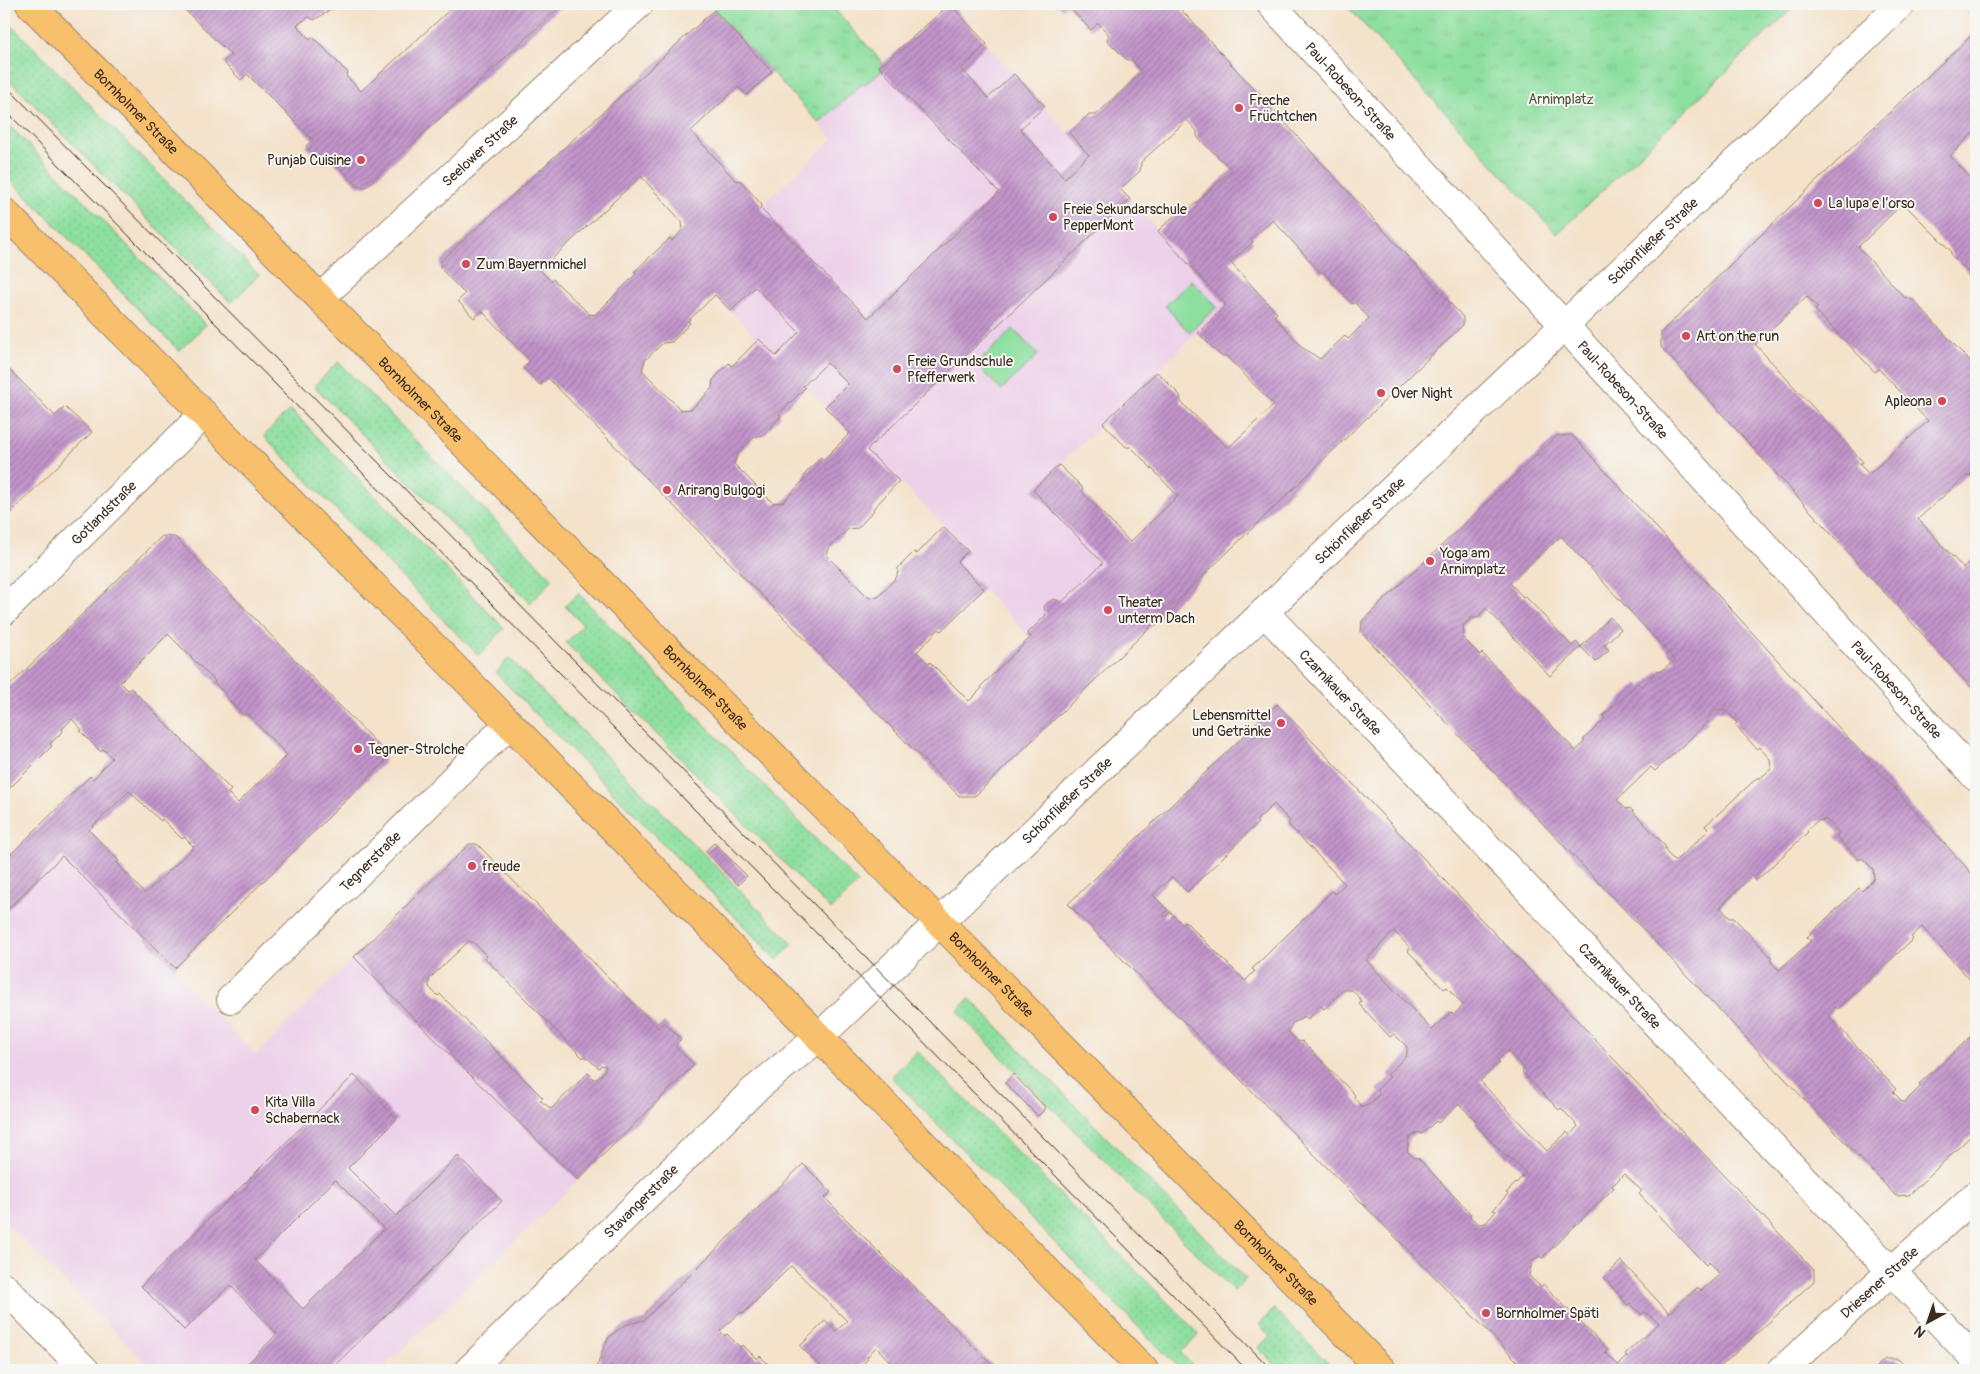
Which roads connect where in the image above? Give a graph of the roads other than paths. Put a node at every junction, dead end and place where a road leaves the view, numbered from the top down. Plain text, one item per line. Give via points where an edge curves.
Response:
1 (30, 4) edge
2 (639, 4) edge
3 (1271, 4) edge
4 (1901, 4) edge
5 (4, 212) edge
6 (321, 297) junction
7 (1563, 326) junction
8 (204, 414) junction
9 (4, 611) edge
10 (1264, 612) junction
11 (509, 724) junction
12 (1976, 777) edge
13 (939, 922) junction
14 (231, 998) dead end
15 (819, 1037) junction
16 (1976, 1195) edge
17 (1892, 1271) junction
18 (4, 1287) edge
19 (1976, 1360) edge
20 (1142, 1369) edge
21 (85, 1370) edge
22 (469, 1370) edge
23 (1382, 1370) edge
24 (1782, 1370) edge

1 - 6 main road, Bornholmer Straße
2 - 6 street, Seelower Straße
3 - 7 street, Paul-Robeson-Straße
4 - 7 street, Schönfließer Straße
5 - 8 main road
6 - 13 main road, Bornholmer Straße
7 - 10 street, Schönfließer Straße
7 - 12 street, Paul-Robeson-Straße
8 - 9 street, Gotlandstraße
8 - 11 main road
10 - 13 street, Schönfließer Straße
10 - 17 street, Czarnikauer Straße
11 - 14 street, Tegnerstraße
11 - 15 main road
13 - 15 street, Schönfließer Straße
13 - 23 main road, Bornholmer Straße
15 - 20 main road
15 - 22 street, Stavangerstraße via 753,1092
16 - 17 street, Driesener Straße
17 - 19 street, Czarnikauer Straße
17 - 24 street, Driesener Straße
18 - 21 street

